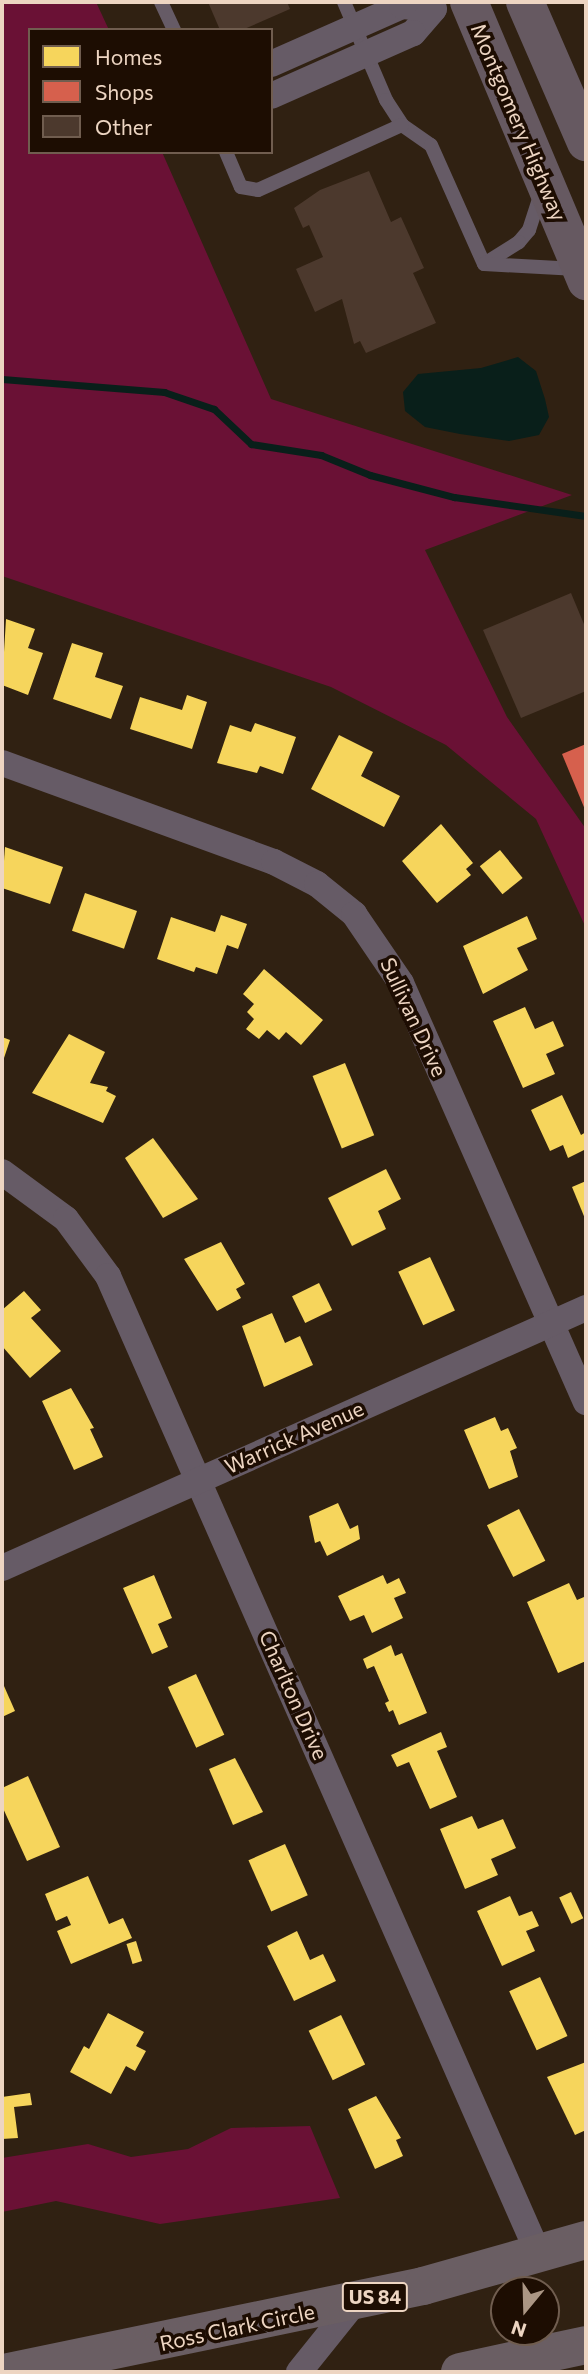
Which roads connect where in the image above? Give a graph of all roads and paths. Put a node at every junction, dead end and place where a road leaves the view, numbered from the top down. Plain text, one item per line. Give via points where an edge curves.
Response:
1 (161, 2) edge
2 (525, 2) edge
3 (451, 4) edge
4 (349, 14) edge
5 (173, 28) edge
6 (365, 55) junction
7 (273, 63) edge
8 (273, 95) edge
9 (402, 125) junction
10 (586, 142) edge
11 (227, 154) edge
12 (544, 181) junction
13 (580, 254) edge
14 (484, 264) junction
15 (2, 763) edge
16 (2, 1172) edge
17 (586, 1308) edge
18 (552, 1323) junction
19 (586, 1402) edge
20 (198, 1479) junction
21 (2, 1568) edge
22 (586, 2240) edge
23 (538, 2253) junction
24 (355, 2302) junction
25 (586, 2345) edge
26 (8, 2372) edge
27 (299, 2372) edge
28 (460, 2372) edge

1 - 5 lane
2 - 10 main road
3 - 4 street
3 - 6 street via 413,33
3 - 12 main road, Montgomery Highway
4 - 6 lane
4 - 7 street
6 - 8 street
6 - 9 lane
9 - 11 lane via 258,190 241,187
9 - 14 lane via 431,145
12 - 13 main road, Montgomery Highway
12 - 14 lane via 529,230 519,242
13 - 14 lane
15 - 18 street, Sullivan Drive via 274,862 317,884 354,914 401,982
16 - 20 street, Charlton Drive via 49,1203 96,1255
17 - 18 street, Warrick Avenue
18 - 19 street, Sullivan Drive
18 - 20 street, Warrick Avenue
20 - 21 street, Warrick Avenue
20 - 23 street, Charlton Drive
22 - 23 highway, Ross Clark Circle / US 84
23 - 24 highway, Ross Clark Circle / US 84
24 - 26 highway, Ross Clark Circle / US 84
24 - 27 street
25 - 28 highway

